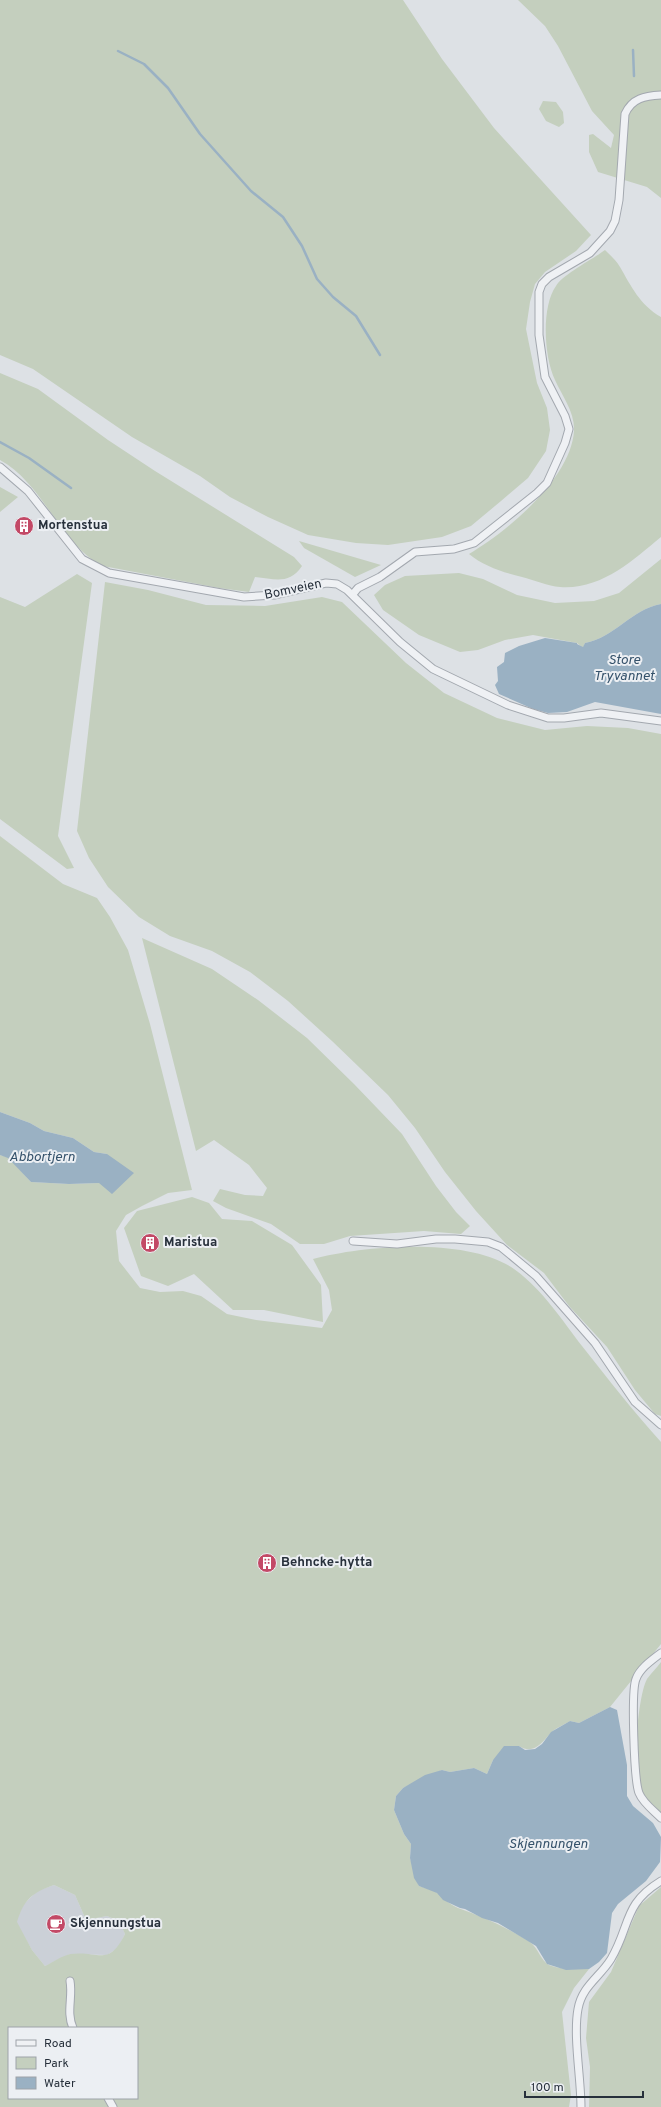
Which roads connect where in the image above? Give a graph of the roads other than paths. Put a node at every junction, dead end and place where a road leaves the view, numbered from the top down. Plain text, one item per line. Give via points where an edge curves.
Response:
1 (661, 95) edge
2 (0, 467) edge
3 (353, 594) junction
4 (661, 721) edge
5 (353, 1241) dead end
6 (661, 1425) edge
7 (661, 1653) edge
8 (661, 1818) edge
9 (661, 1881) edge
10 (70, 1980) dead end
11 (73, 2027) edge
12 (581, 2107) edge

1 - 3 street via 639,98 629,106 625,114 619,200 615,221 610,231 586,256 549,277 539,292 539,335 545,377 565,416 568,429 565,443 547,483 541,491 474,543 454,549 422,550 410,554 387,572 358,588
2 - 3 street, Bomveien via 28,491 79,556 103,571 236,597 264,596 330,582
3 - 4 street, Bomveien via 400,642 433,669 512,707 548,718 602,713
5 - 6 street via 397,1244 436,1239 469,1240 501,1247 536,1276 595,1343 635,1402
7 - 8 street via 638,1675 633,1702 636,1782 643,1800
9 - 12 street via 635,1902 612,1958 583,1993 577,2022
10 - 11 street via 72,1989 69,2014

